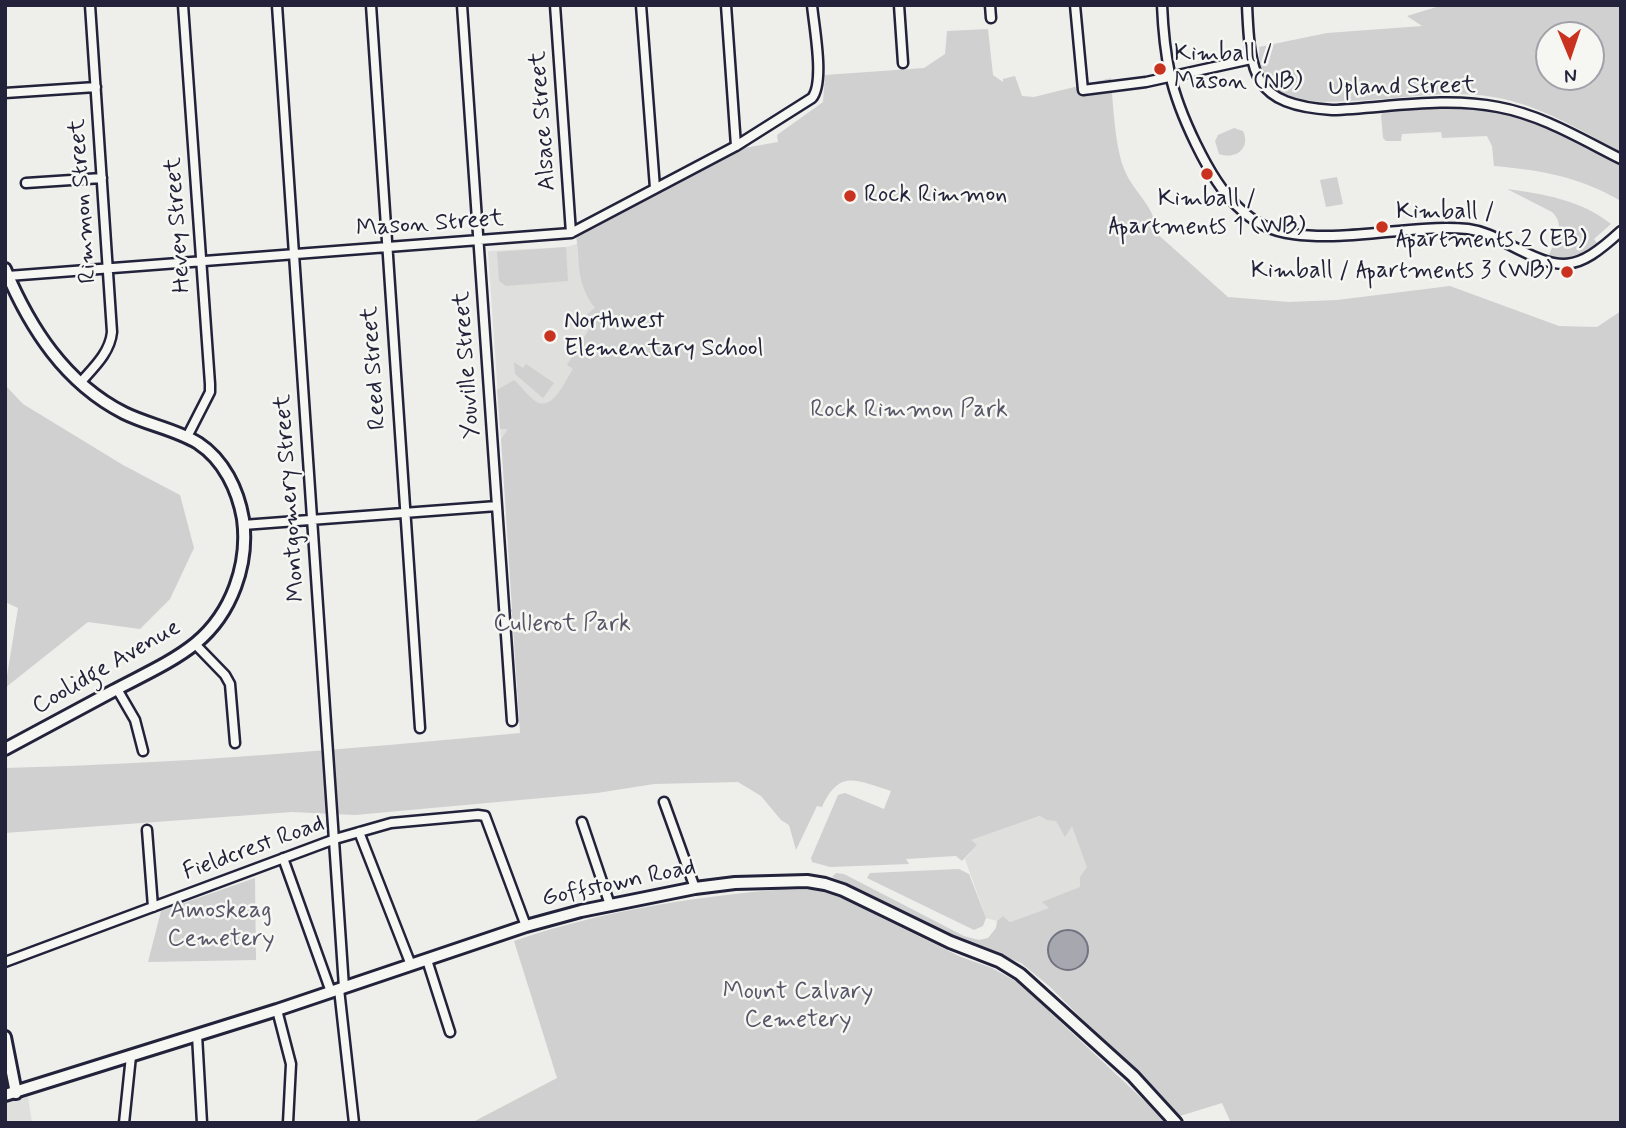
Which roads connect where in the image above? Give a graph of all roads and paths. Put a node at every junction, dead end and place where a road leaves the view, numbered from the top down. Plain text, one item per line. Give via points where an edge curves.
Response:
1 (90, 5) edge
2 (183, 5) edge
3 (276, 5) edge
4 (371, 5) edge
5 (462, 5) edge
6 (555, 5) edge
7 (641, 5) edge
8 (726, 5) edge
9 (812, 5) edge
10 (899, 5) edge
11 (990, 5) edge
12 (1075, 5) edge
13 (1162, 5) edge
14 (1247, 5) edge
15 (991, 18) dead end
16 (1251, 59) junction
17 (903, 63) dead end
18 (1171, 77) junction
19 (96, 88) junction
20 (5, 93) edge
21 (736, 146) junction
22 (1621, 159) edge
23 (102, 178) junction
24 (26, 183) dead end
25 (655, 188) junction
26 (1621, 231) edge
27 (571, 233) junction
28 (478, 241) junction
29 (386, 248) junction
30 (295, 254) junction
31 (201, 261) junction
32 (108, 268) junction
33 (7, 272) edge
34 (80, 383) junction
35 (187, 437) junction
36 (497, 506) junction
37 (404, 513) junction
38 (312, 520) junction
39 (243, 526) junction
40 (195, 644) junction
41 (117, 689) junction
42 (512, 721) dead end
43 (420, 728) dead end
44 (235, 743) dead end
45 (5, 749) edge
46 (143, 751) dead end
47 (664, 802) dead end
48 (582, 822) dead end
49 (147, 830) dead end
50 (359, 832) junction
51 (335, 839) junction
52 (284, 859) junction
53 (695, 888) junction
54 (610, 905) junction
55 (153, 907) junction
56 (526, 926) junction
57 (427, 960) junction
58 (5, 962) edge
59 (411, 965) junction
60 (338, 989) junction
61 (276, 1010) junction
62 (450, 1032) dead end
63 (197, 1035) junction
64 (5, 1037) edge
65 (131, 1056) junction
66 (9, 1093) edge
67 (124, 1123) edge
68 (201, 1123) edge
69 (288, 1123) edge
70 (354, 1123) edge
71 (1176, 1123) edge

1 - 19 street, Rimmon Street
2 - 31 street, Hevey Street
3 - 30 street, Montgomery Street
4 - 29 street, Reed Street
5 - 28 street, Youville Street
6 - 27 street, Alsace Street
7 - 25 street
8 - 21 street
9 - 21 street, Mason Street via 816,93
10 - 17 street
11 - 15 street
12 - 18 street via 1083,90
13 - 18 street
14 - 16 street, Upland Street
16 - 18 street
16 - 22 street, Upland Street via 1264,88 1296,106 1332,110 1447,103 1499,107 1557,126
18 - 26 street via 1192,133 1226,193 1251,218 1275,230 1310,236 1476,230 1540,260 1566,265 1590,256
19 - 20 street
19 - 23 street, Rimmon Street
21 - 25 street, Mason Street
23 - 24 street
23 - 32 street, Rimmon Street
25 - 27 street, Mason Street
27 - 28 street, Mason Street
28 - 29 street, Mason Street
28 - 36 street, Youville Street
29 - 30 street, Mason Street
29 - 37 street, Reed Street
30 - 31 street, Mason Street
30 - 38 street, Montgomery Street
31 - 32 street, Mason Street
31 - 35 street, Hevey Street via 210,392
32 - 33 street, Mason Street
32 - 34 street, Rimmon Street via 110,344
33 - 34 main road, Coolidge Avenue via 39,337
34 - 35 main road, Coolidge Avenue via 126,415
35 - 39 main road, Coolidge Avenue via 208,452 228,476 239,500
36 - 37 street
36 - 42 street, Youville Street
37 - 38 street
37 - 43 street, Reed Street
38 - 39 street
38 - 51 street, Montgomery Street
39 - 40 main road, Coolidge Avenue via 243,559 232,594
40 - 41 main road, Coolidge Avenue
40 - 44 street via 230,684
41 - 45 main road, Coolidge Avenue
41 - 46 street via 135,720
47 - 53 street
48 - 54 street
49 - 55 street
50 - 51 street, Fieldcrest Road
50 - 56 street, Fieldcrest Road via 391,823 484,815
50 - 59 street
51 - 52 street, Fieldcrest Road
51 - 60 street, Montgomery Street
52 - 55 street, Fieldcrest Road
52 - 60 street
53 - 54 main road, Goffstown Road
53 - 71 main road, Goffstown Road via 774,881 825,884 999,961 1066,1012
54 - 56 main road, Goffstown Road
55 - 58 street, Fieldcrest Road
56 - 57 main road, Goffstown Road
57 - 59 main road, Goffstown Road
57 - 62 street
59 - 60 main road, Goffstown Road
60 - 61 main road, Goffstown Road
60 - 70 street
61 - 63 main road, Goffstown Road
61 - 69 street via 291,1064
63 - 65 main road, Goffstown Road
63 - 68 street
64 - 66 main road
65 - 66 main road, Goffstown Road
65 - 67 street

